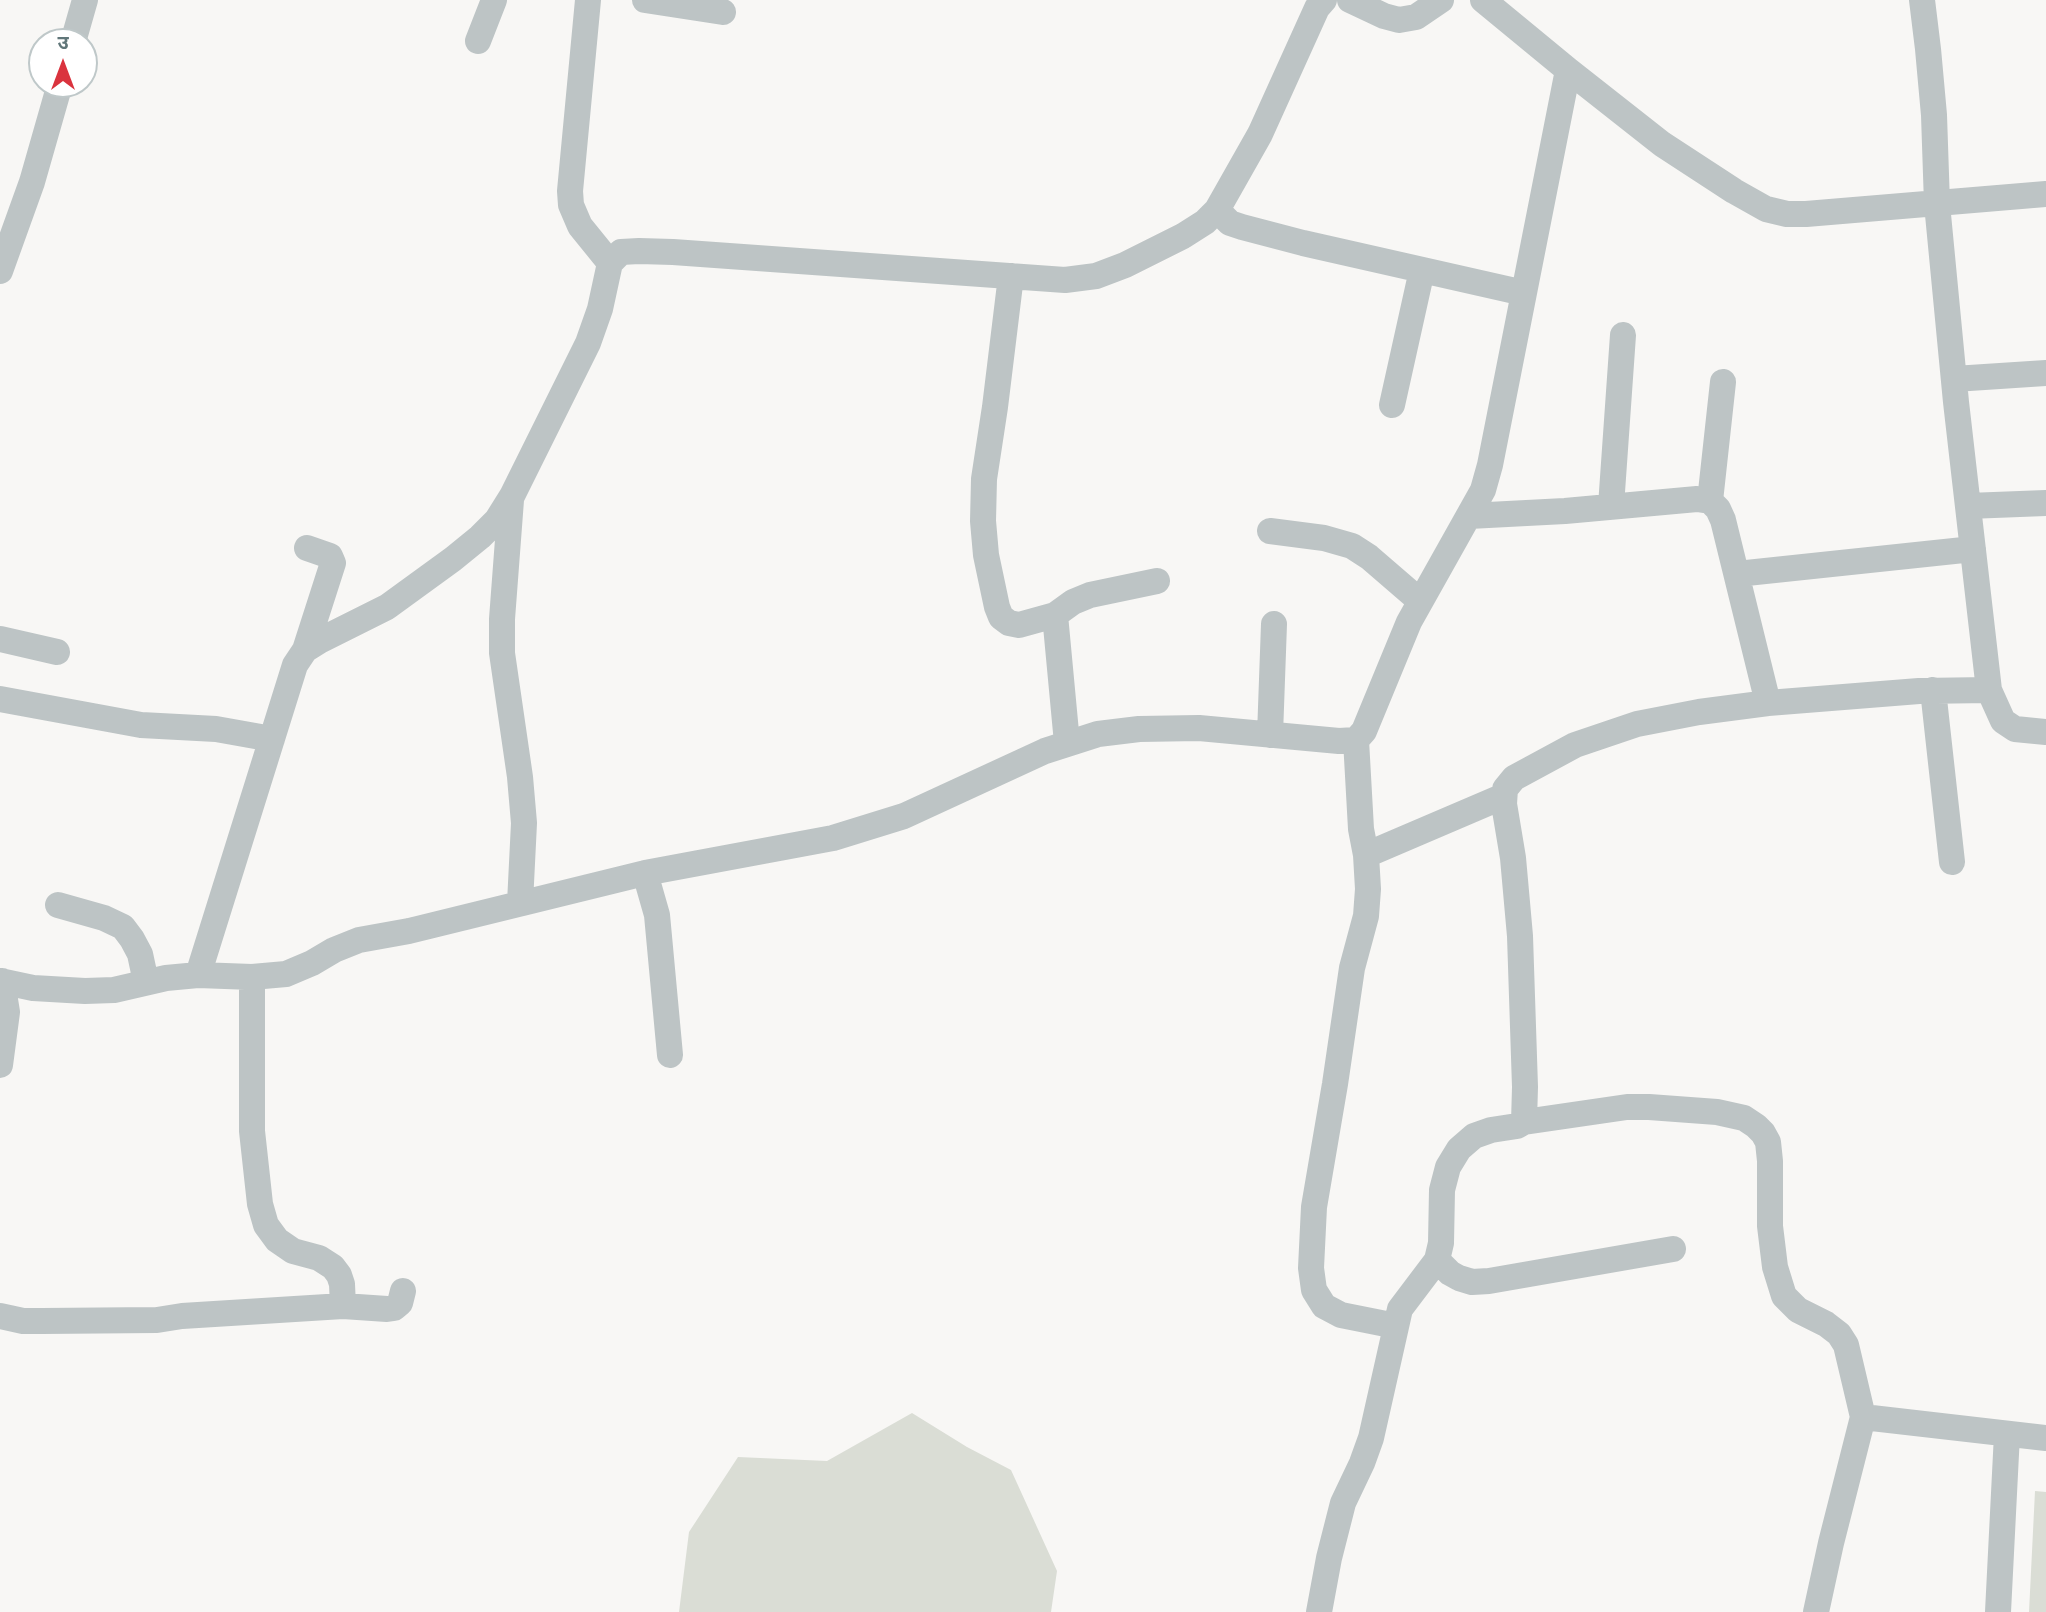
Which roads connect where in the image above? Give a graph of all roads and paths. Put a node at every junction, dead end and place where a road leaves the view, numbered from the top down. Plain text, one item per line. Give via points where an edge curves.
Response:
1 (85, 0) edge
2 (494, 0) edge
3 (588, 0) edge
4 (645, 0) edge
5 (1324, 0) edge
6 (1350, 0) edge
7 (1441, 0) edge
8 (1483, 0) edge
9 (1922, 0) edge
10 (1402, 10) edge
11 (723, 12) dead end
12 (77, 28) edge
13 (478, 41) dead end
14 (1568, 70) junction
15 (56, 98) edge
16 (2046, 194) edge
17 (1937, 204) junction
18 (1217, 211) junction
19 (3, 256) edge
20 (610, 262) junction
21 (1422, 270) junction
22 (1011, 276) junction
23 (1524, 293) junction
24 (1623, 335) dead end
25 (2046, 373) edge
26 (1954, 379) junction
27 (1723, 382) dead end
28 (1392, 405) dead end
29 (512, 496) junction
30 (1710, 501) junction
31 (2046, 503) edge
32 (1611, 506) junction
33 (1968, 506) junction
34 (1469, 516) junction
35 (1270, 531) dead end
36 (307, 548) dead end
37 (1973, 549) junction
38 (1737, 574) junction
39 (1157, 582) dead end
40 (1420, 601) junction
41 (1055, 615) junction
42 (1275, 624) dead end
43 (0, 639) edge
44 (305, 650) junction
45 (57, 652) dead end
46 (1933, 690) junction
47 (1989, 690) junction
48 (0, 699) edge
49 (1768, 703) junction
50 (2046, 732) edge
51 (1270, 736) junction
52 (272, 739) junction
53 (1356, 740) junction
54 (1067, 743) junction
55 (1504, 796) junction
56 (1366, 855) junction
57 (1952, 862) dead end
58 (645, 873) junction
59 (520, 903) junction
60 (58, 905) dead end
61 (198, 975) junction
62 (253, 977) junction
63 (1, 981) edge
64 (146, 982) junction
65 (670, 1055) dead end
66 (0, 1065) edge
67 (1524, 1122) junction
68 (1673, 1249) dead end
69 (1437, 1260) junction
70 (403, 1292) dead end
71 (343, 1306) junction
72 (0, 1316) edge
73 (1396, 1326) junction
74 (1863, 1418) junction
75 (2007, 1434) junction
76 (2046, 1438) edge
77 (1319, 1612) edge
78 (1816, 1612) edge
79 (1998, 1612) edge

1 - 12 street
2 - 13 street
3 - 20 street via 571,205 580,226
4 - 11 street
5 - 18 street via 1260,134
6 - 10 street via 1384,16
7 - 10 street via 1416,17
8 - 14 street
9 - 17 street via 1934,115
14 - 17 street via 1662,144 1766,209 1806,214
14 - 23 street
15 - 19 street via 33,182
16 - 17 street
17 - 26 street
18 - 21 street via 1242,227
18 - 22 street via 1183,236 1096,276 1065,280
20 - 22 street via 621,252 639,250
20 - 29 street via 588,343
21 - 23 street
21 - 28 street
22 - 41 street via 984,479 986,555 1001,617 1019,625
23 - 34 street via 1490,465
24 - 32 street
25 - 26 street
26 - 33 street
27 - 30 street
29 - 44 street via 497,520 453,559 387,607
29 - 59 street via 502,653 524,823
30 - 32 street
30 - 38 street via 1723,520
31 - 33 street
32 - 34 street
33 - 37 street
34 - 40 street
35 - 40 street via 1352,546
36 - 44 street via 330,556 333,563
37 - 38 street
37 - 47 street
38 - 49 street
39 - 41 street via 1090,595
40 - 53 street via 1364,731
41 - 54 street
42 - 51 street
43 - 45 street
44 - 52 street via 295,665
46 - 47 street
46 - 49 street
46 - 57 street
47 - 50 street via 2003,721 2015,729
48 - 52 street via 141,725 216,729
49 - 55 street via 1637,724 1576,745 1514,778
51 - 53 street
51 - 54 street via 1199,727 1139,729
52 - 61 street
53 - 56 street
54 - 58 street via 904,816 833,838
55 - 56 street
55 - 67 street via 1520,936
56 - 73 street via 1366,916 1352,968 1314,1207 1311,1268 1314,1290 1324,1306 1341,1315
58 - 59 street
58 - 65 street via 657,915
59 - 62 street via 359,940 286,974
60 - 64 street via 123,927 139,954
61 - 62 street
61 - 64 street
62 - 71 street via 252,1131 266,1226 293,1251 333,1267 339,1275
63 - 64 street via 85,991
63 - 66 street via 7,1012
67 - 69 street via 1474,1136 1459,1149 1442,1190
67 - 74 street via 1649,1107 1717,1112 1756,1126 1768,1142 1770,1226 1784,1296 1798,1310 1839,1334 1846,1345
68 - 69 street via 1472,1282 1459,1279
69 - 73 street via 1401,1309
70 - 71 street via 394,1308
71 - 72 street via 157,1320 23,1321
73 - 77 street via 1370,1438 1343,1503
74 - 75 street
74 - 78 street
75 - 76 street
75 - 79 street

